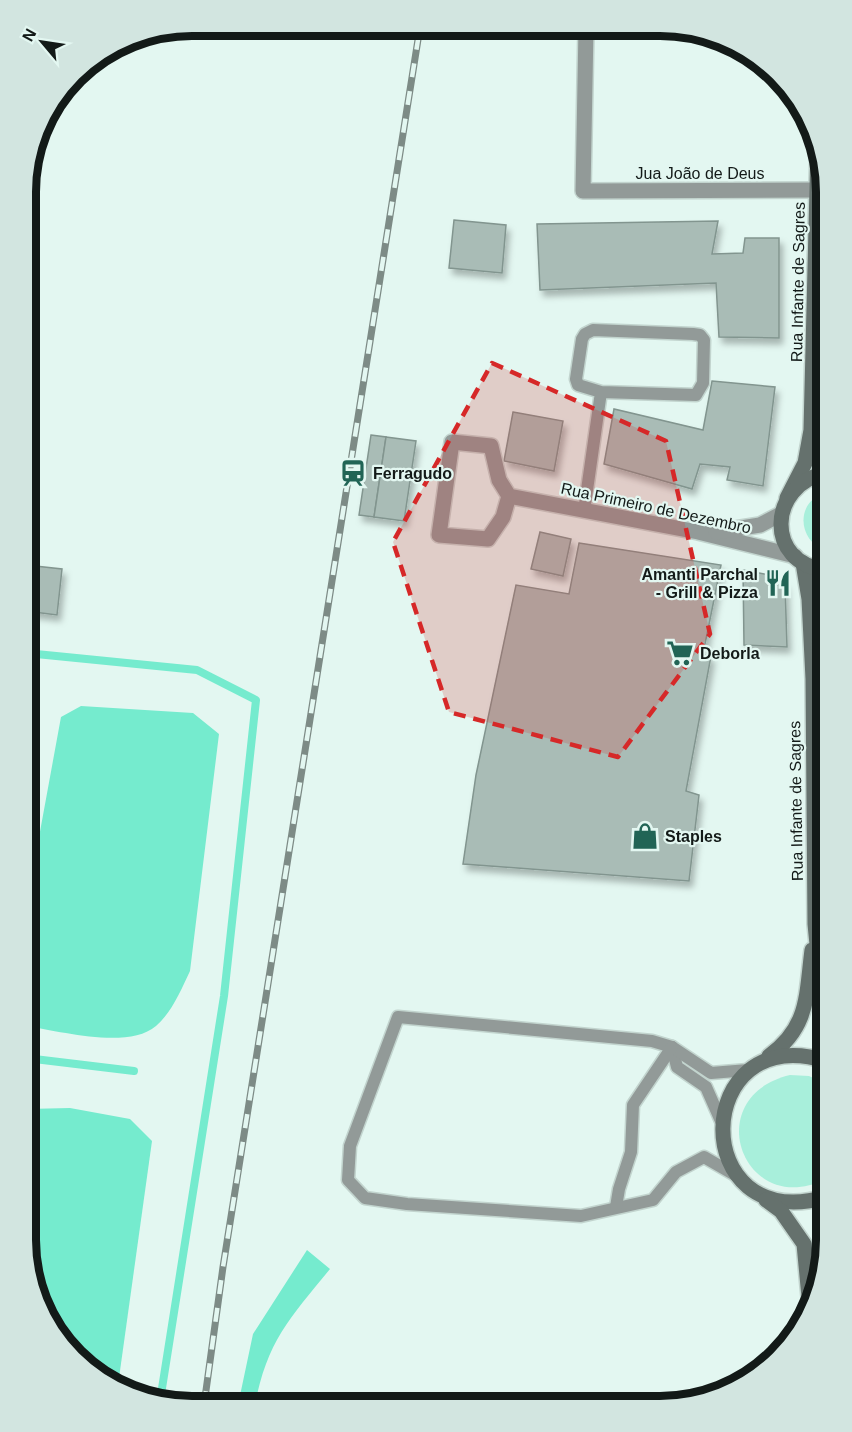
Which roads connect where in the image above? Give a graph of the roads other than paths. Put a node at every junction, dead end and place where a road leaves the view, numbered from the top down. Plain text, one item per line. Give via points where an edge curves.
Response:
1 (586, 36) edge
2 (816, 190) edge
3 (816, 349) edge
4 (814, 382) junction
5 (816, 391) edge
6 (601, 392) junction
7 (816, 476) edge
8 (509, 496) junction
9 (787, 498) junction
10 (584, 511) junction
11 (781, 514) junction
12 (698, 532) junction
13 (799, 560) junction
14 (816, 566) edge
15 (816, 662) edge
16 (813, 679) junction
17 (815, 924) junction
18 (816, 934) edge
19 (672, 1047) junction
20 (816, 1058) edge
21 (753, 1067) junction
22 (721, 1120) junction
23 (737, 1176) junction
24 (752, 1190) junction
25 (816, 1200) edge
26 (616, 1207) junction
27 (808, 1289) edge

1 - 2 street, Jua João de Deus via 583,191
3 - 4 main road, Rua Infante de Sagres
4 - 5 main road
4 - 9 main road via 805,463
6 - 6 lane via 578,385 577,369 585,334 593,330 693,334 704,340 703,383 696,396
6 - 10 lane
7 - 9 main road via 803,481
8 - 8 street via 499,480 491,446 452,442 440,535 488,539 503,517
8 - 10 street, Rua Primeiro de Dezembro
9 - 11 main road
10 - 12 street, Rua Primeiro de Dezembro
11 - 12 street via 760,525 725,532
11 - 13 main road via 781,531
12 - 13 street, Rua Primeiro de Dezembro
13 - 14 main road
13 - 16 main road via 809,599
15 - 16 main road
16 - 17 main road, Rua Infante de Sagres
17 - 18 main road
17 - 21 main road via 800,1023 784,1044
19 - 21 lane via 711,1073
19 - 22 lane via 677,1067 706,1087
19 - 26 lane via 633,1105 631,1152
19 - 26 lane via 652,1041 398,1017 350,1146 348,1180 365,1198 581,1216
20 - 21 main road via 782,1055
21 - 22 main road via 735,1084
22 - 23 main road via 726,1159
23 - 24 main road
23 - 26 lane via 704,1157 676,1172 653,1200
24 - 25 main road via 775,1201 801,1204
24 - 27 main road via 781,1211 804,1244

